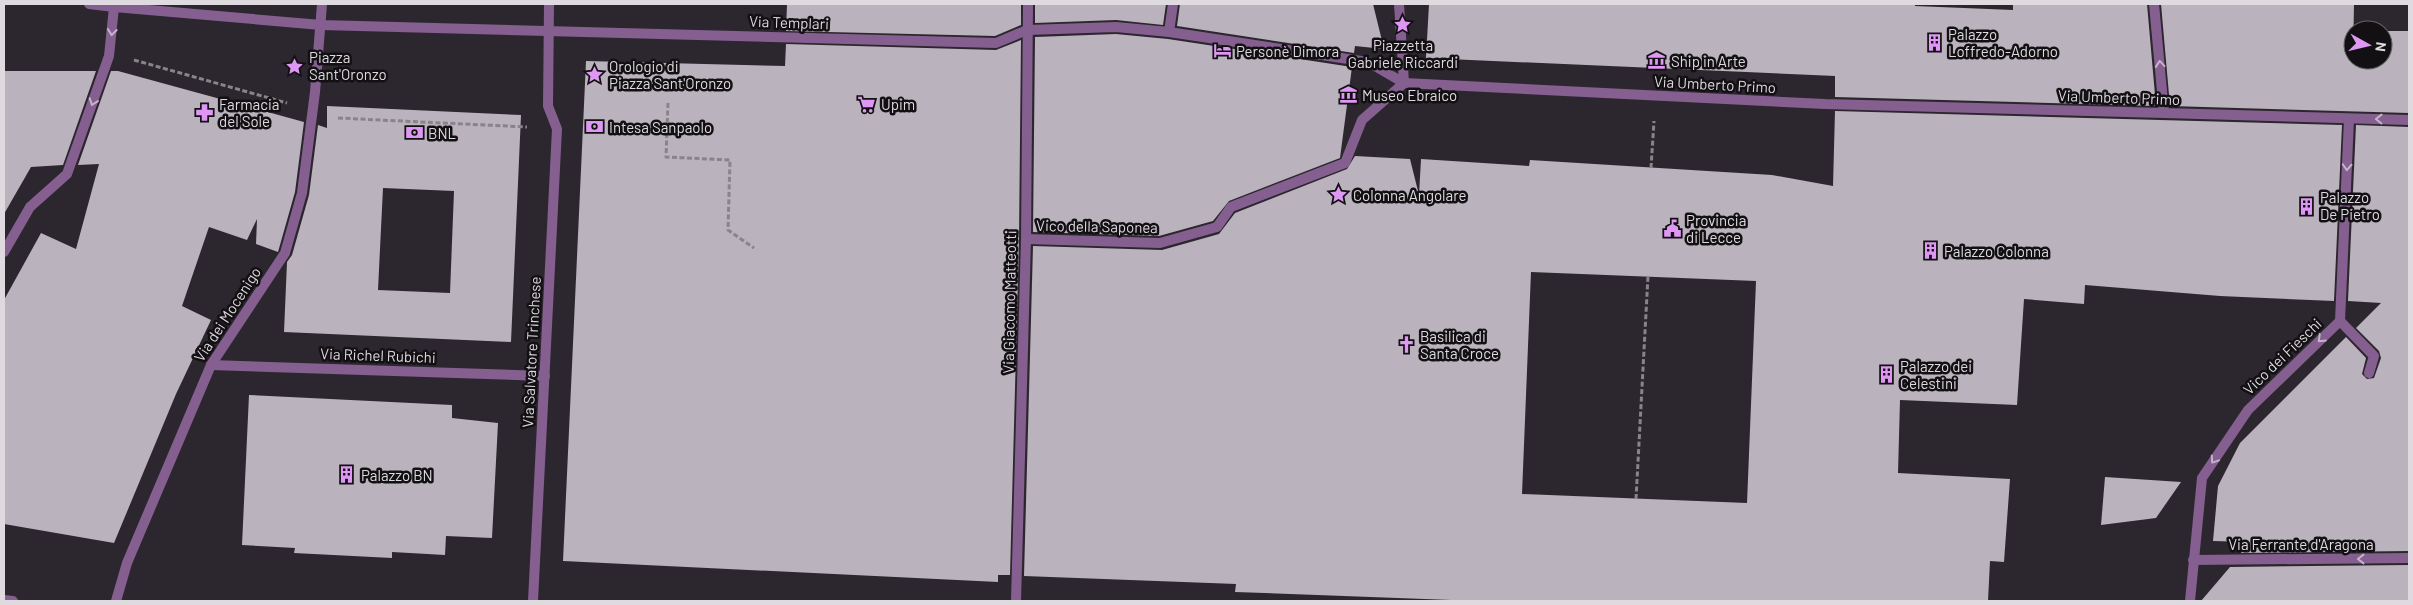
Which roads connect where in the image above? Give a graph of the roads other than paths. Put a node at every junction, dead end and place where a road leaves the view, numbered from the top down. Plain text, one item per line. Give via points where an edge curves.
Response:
1 (89, 4) edge
2 (322, 4) edge
3 (549, 4) edge
4 (1028, 4) edge
5 (1173, 4) edge
6 (1399, 4) edge
7 (2154, 4) edge
8 (114, 7) junction
9 (321, 25) junction
10 (1026, 30) junction
11 (549, 32) junction
12 (1169, 32) junction
13 (1404, 83) junction
14 (2164, 113) junction
15 (2349, 118) junction
16 (2409, 120) edge
17 (1026, 239) junction
18 (4, 252) edge
19 (2340, 321) junction
20 (210, 365) junction
21 (2369, 373) dead end
22 (545, 376) junction
23 (2409, 558) edge
24 (2193, 560) junction
25 (4, 600) edge
26 (13, 601) edge
27 (116, 601) edge
28 (533, 601) edge
29 (1016, 601) edge
30 (2190, 601) edge

1 - 8 street
2 - 9 street
3 - 11 street
4 - 10 street, Via Giacomo Matteotti
5 - 12 street
6 - 13 street
14 -> 7 street
8 - 9 street
8 -> 18 street via 109,56 67,174 30,207
9 - 11 street
9 - 20 street, Via dei Mocenigo via 302,193 285,252
10 - 11 street, Via Templari via 996,43
10 - 12 street, Via Umberto Primo via 1116,26
10 - 17 street, Via Giacomo Matteotti
11 - 22 street, Via Salvatore Trinchese via 548,106 557,129
12 - 13 street, Via Umberto Primo via 1368,62
13 - 14 street, Via Umberto Primo via 1825,104
13 - 17 street, Vico della Saponea via 1362,120 1345,163 1231,207 1217,227 1160,243
14 - 15 street, Via Umberto Primo
16 -> 15 street, Via Umberto Primo
15 -> 19 street, Vico dei Fieschi
17 - 29 street, Via Giacomo Matteotti
19 - 21 street via 2374,356
19 -> 24 street, Vico dei Fieschi via 2248,410 2202,478
20 - 22 street, Via Richel Rubichi
20 - 27 street, Via dei Mocenigo via 127,563
22 - 28 street, Via Salvatore Trinchese
23 -> 24 street, Via Ferrante d'Aragona
24 - 30 street, Vico dei Fieschi
25 - 26 street

